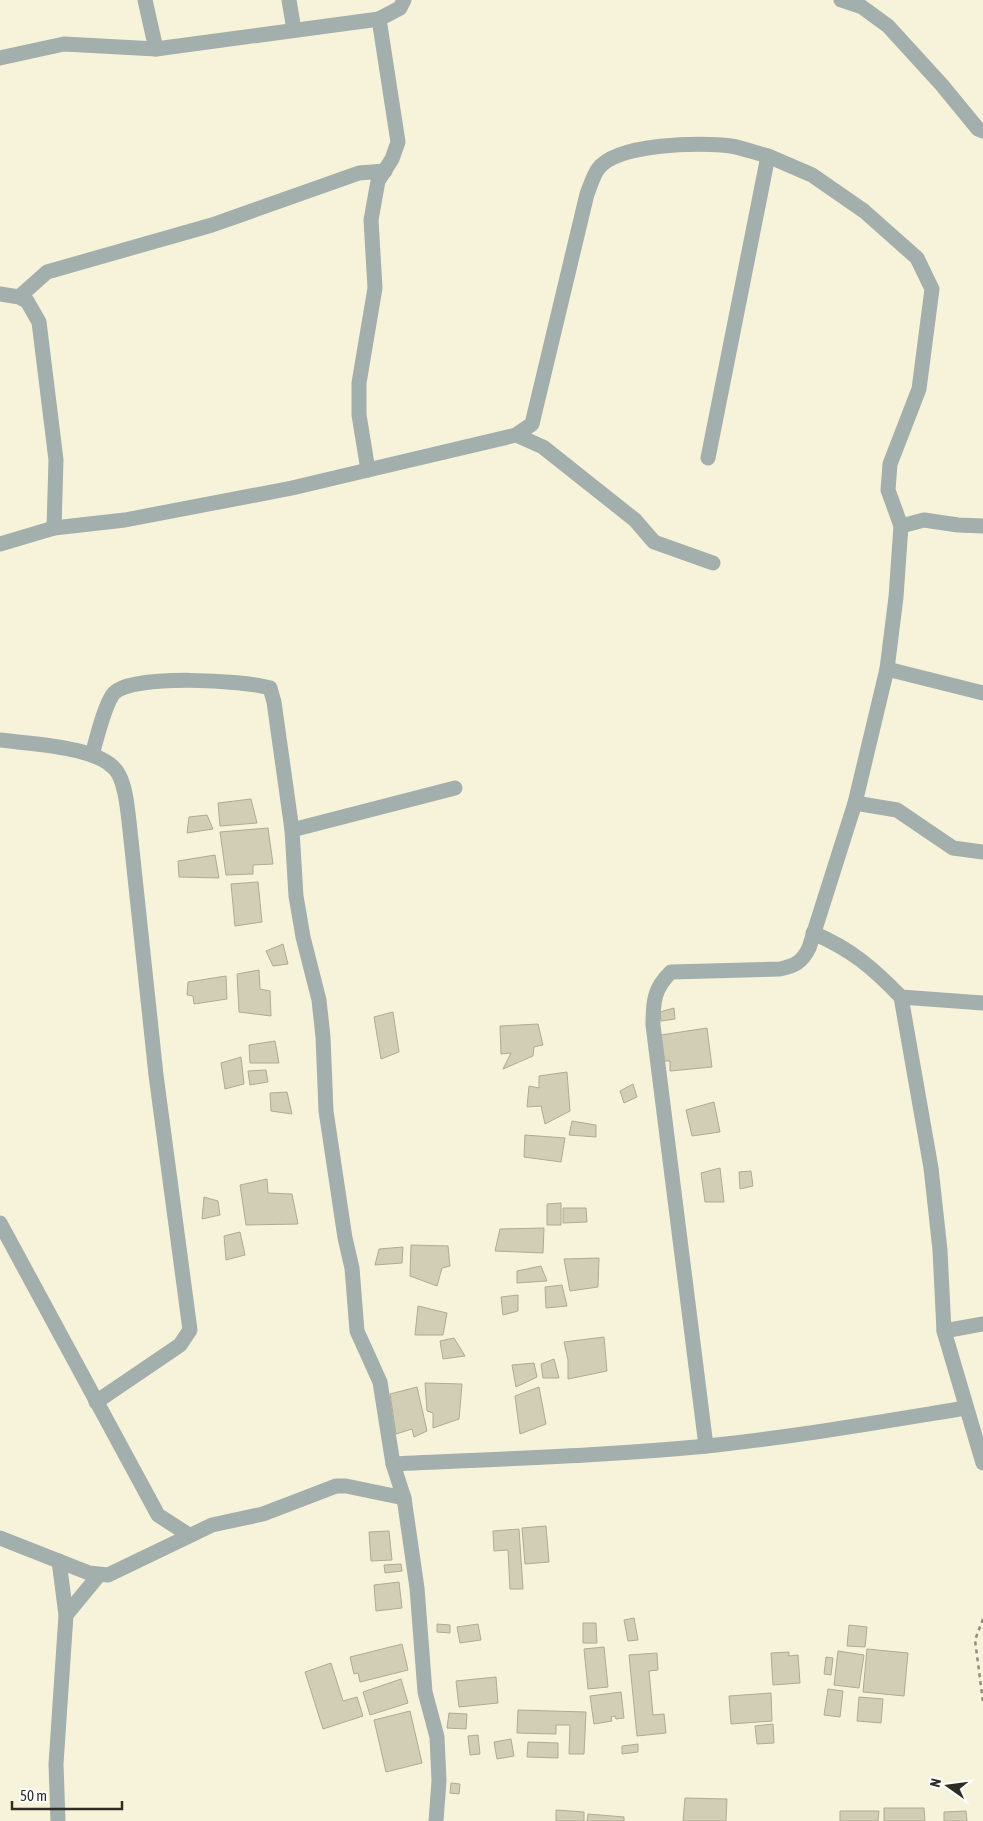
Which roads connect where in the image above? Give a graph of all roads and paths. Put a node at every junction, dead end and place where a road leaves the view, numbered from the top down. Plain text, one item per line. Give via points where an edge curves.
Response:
1 (145, 0) edge
2 (289, 0) edge
3 (404, 0) edge
4 (841, 0) edge
5 (379, 19) junction
6 (294, 30) junction
7 (156, 49) junction
8 (0, 58) edge
9 (983, 132) edge
10 (768, 156) junction
11 (385, 171) junction
12 (0, 294) edge
13 (19, 297) junction
14 (516, 435) junction
15 (708, 458) dead end
16 (368, 470) junction
17 (901, 526) junction
18 (983, 526) edge
19 (54, 528) junction
20 (0, 544) edge
21 (713, 563) dead end
22 (887, 669) junction
23 (983, 693) edge
24 (0, 740) edge
25 (92, 755) junction
26 (456, 788) dead end
27 (855, 804) junction
28 (292, 830) junction
29 (983, 852) edge
30 (814, 933) junction
31 (901, 997) junction
32 (983, 1003) edge
33 (0, 1224) edge
34 (983, 1324) edge
35 (944, 1331) junction
36 (96, 1402) junction
37 (966, 1408) junction
38 (706, 1446) junction
39 (983, 1463) edge
40 (393, 1464) junction
41 (404, 1498) junction
42 (188, 1535) junction
43 (0, 1538) edge
44 (59, 1561) junction
45 (99, 1575) junction
46 (66, 1615) junction
47 (983, 1619) edge
48 (983, 1702) edge
49 (58, 1821) edge
50 (436, 1821) edge

1 - 7 street
2 - 6 street
3 - 5 street via 400,8
4 - 9 street via 862,7 888,26
5 - 6 street
5 - 11 street via 398,142
6 - 7 street
7 - 8 street via 64,44
10 - 14 street via 731,146 685,144 644,148 612,158 598,169 587,194 538,405 532,424
10 - 15 street
10 - 17 street via 812,175 864,210 917,258 932,289 919,389 890,464 888,490
11 - 13 street via 359,174 212,226 47,272
11 - 16 street via 378,181 371,220 375,288 359,383 359,415
12 - 13 street
13 - 19 street via 27,301 39,322 56,460
14 - 16 street
14 - 21 street via 543,447 636,520 654,542
16 - 19 street via 125,520
17 - 18 street via 924,520 958,526
17 - 22 street
19 - 20 street
22 - 23 street
22 - 27 street
24 - 25 street
25 - 28 street via 114,693 130,686 184,680 256,684 270,688
25 - 36 street via 106,760 119,774 125,793 156,1075 190,1330 180,1345
26 - 28 street
27 - 29 street via 897,810 953,848
27 - 30 street
28 - 40 street via 296,896 319,1000 326,1112 344,1238 352,1268 357,1331 380,1382
30 - 31 street via 839,944 870,965
30 - 38 street via 803,959 793,967 671,972 660,982 653,1000 653,1024
31 - 32 street
31 - 35 street via 931,1168
33 - 36 street
34 - 35 street
35 - 37 street
36 - 42 street via 158,1515
37 - 38 street via 798,1436
37 - 39 street
38 - 40 street
40 - 41 street
41 - 42 street via 336,1486 263,1514 212,1525
41 - 50 street via 417,1588 425,1692 436,1738 440,1781
42 - 45 street via 108,1575
43 - 44 street
44 - 45 street
44 - 46 street
45 - 46 street
46 - 49 street via 56,1764
47 - 48 path via 975,1640

